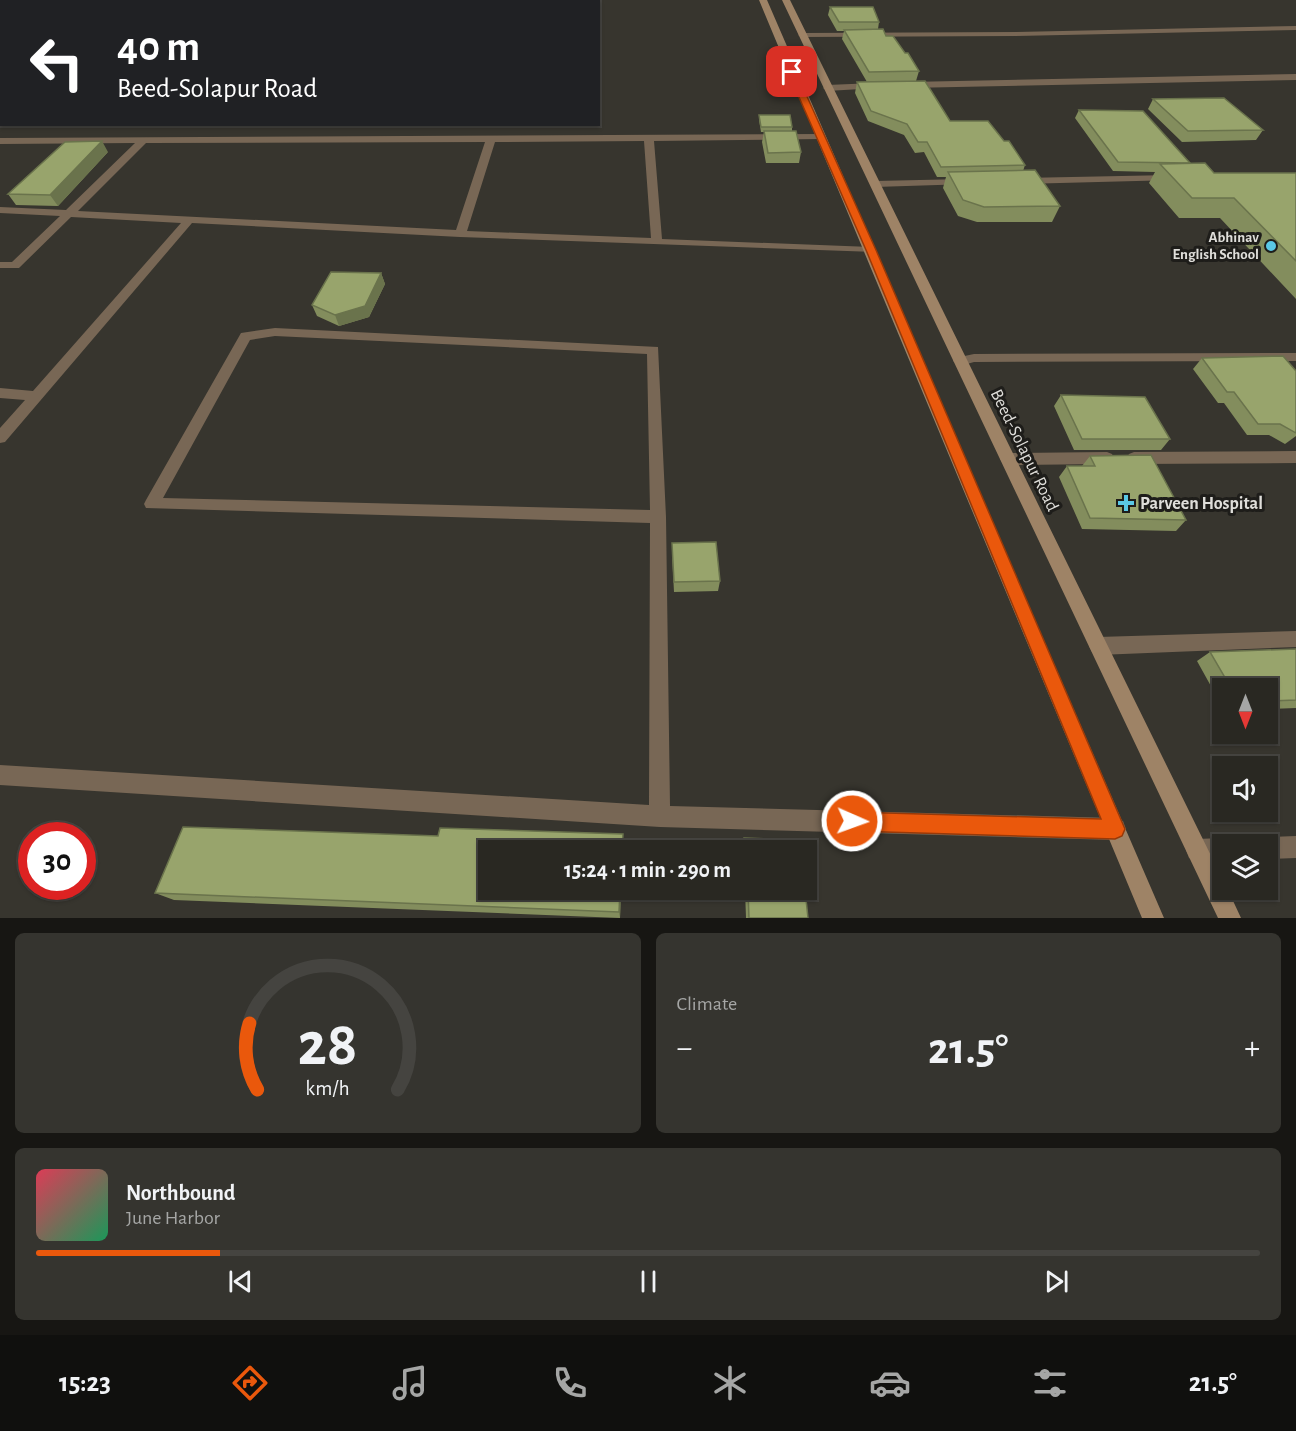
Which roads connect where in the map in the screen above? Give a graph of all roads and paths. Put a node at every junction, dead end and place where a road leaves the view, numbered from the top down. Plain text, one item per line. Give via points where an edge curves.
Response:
1 (762, 0) edge
2 (786, 0) edge
3 (1296, 28) edge
4 (802, 34) junction
5 (1296, 77) edge
6 (884, 86) edge
7 (896, 86) edge
8 (827, 87) junction
9 (820, 136) junction
10 (491, 138) junction
11 (649, 138) junction
12 (0, 141) edge
13 (143, 141) junction
14 (1184, 177) edge
15 (975, 182) edge
16 (1009, 182) edge
17 (874, 184) junction
18 (0, 210) edge
19 (69, 214) junction
20 (190, 219) junction
21 (460, 234) junction
22 (657, 241) junction
23 (871, 250) junction
24 (0, 265) edge
25 (1296, 357) edge
26 (960, 361) junction
27 (0, 393) edge
28 (37, 396) junction
29 (0, 438) edge
30 (1296, 457) edge
31 (1008, 459) junction
32 (658, 517) junction
33 (1296, 639) edge
34 (1098, 646) junction
35 (0, 775) edge
36 (660, 816) junction
37 (1115, 829) junction
38 (1296, 847) edge
39 (1278, 848) edge
40 (1212, 849) edge
41 (1197, 850) junction
42 (1153, 918) edge
43 (1230, 918) edge

1 - 9 main road
2 - 4 main road, Beed-Solapur Road
3 - 4 street
4 - 8 main road, Beed-Solapur Road
5 - 7 street
6 - 8 street
8 - 17 main road, Beed-Solapur Road
9 - 11 street
9 - 23 main road
10 - 11 street
10 - 13 street
10 - 21 street
11 - 22 street
12 - 13 street
13 - 19 street
14 - 16 street
15 - 17 street
17 - 26 main road, Beed-Solapur Road
18 - 19 street
19 - 20 street
19 - 24 street via 15,266
20 - 21 street
20 - 28 street
21 - 22 street
22 - 23 street
23 - 37 main road
25 - 26 street
26 - 31 main road, Beed-Solapur Road
27 - 28 street
28 - 29 street
30 - 31 street
31 - 34 main road, Beed-Solapur Road
32 - 32 street via 653,350 275,332 246,336 152,504
32 - 36 street
33 - 34 street
34 - 41 main road, Beed-Solapur Road
35 - 36 street
36 - 37 street
37 - 42 main road
38 - 39 street
40 - 41 street
41 - 43 main road, Beed-Solapur Road

